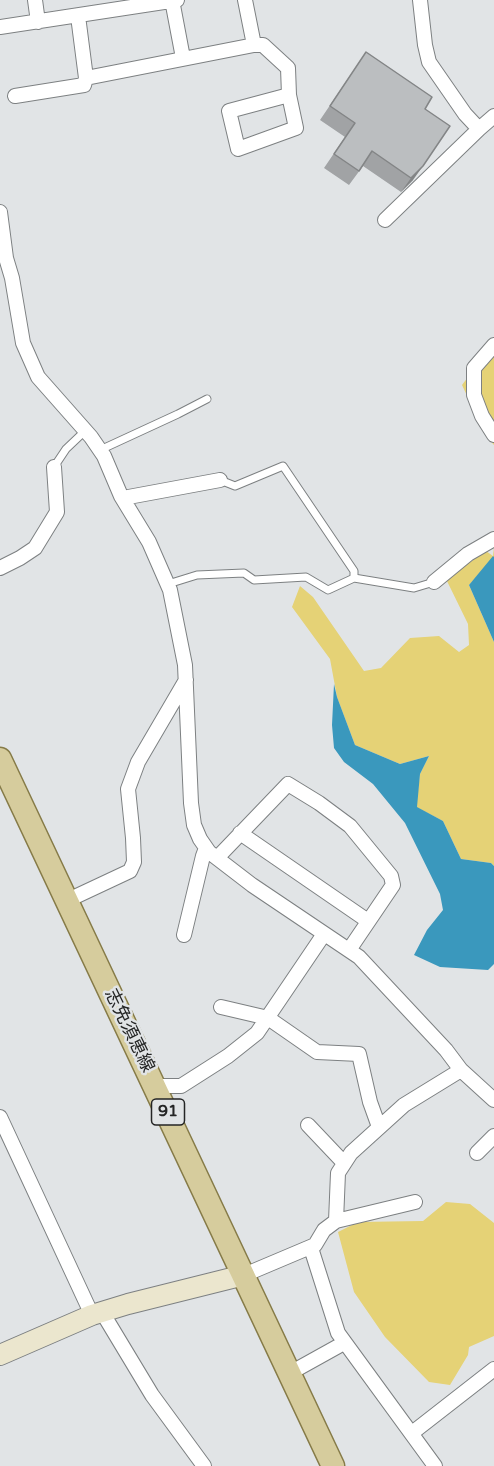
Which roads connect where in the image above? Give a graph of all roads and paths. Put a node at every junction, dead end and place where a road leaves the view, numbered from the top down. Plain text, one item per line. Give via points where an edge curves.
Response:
1 (35, 0) edge
2 (172, 0) edge
3 (177, 0) edge
4 (245, 0) edge
5 (420, 0) edge
6 (104, 6) edge
7 (78, 16) junction
8 (38, 22) junction
9 (0, 27) edge
10 (254, 45) junction
11 (183, 58) junction
12 (86, 78) junction
13 (290, 95) junction
14 (15, 96) dead end
15 (494, 116) edge
16 (479, 129) junction
17 (0, 212) edge
18 (385, 220) dead end
19 (3, 260) edge
20 (494, 345) edge
21 (207, 399) dead end
22 (86, 430) junction
23 (494, 435) edge
24 (100, 450) junction
25 (54, 467) joint
26 (220, 480) joint
27 (123, 498) junction
28 (494, 539) edge
29 (0, 568) edge
30 (354, 578) junction
31 (434, 582) joint
32 (168, 584) junction
33 (186, 680) junction
34 (0, 759) edge
35 (240, 833) junction
36 (212, 853) junction
37 (66, 901) junction
38 (368, 921) junction
39 (324, 934) junction
40 (184, 935) dead end
41 (349, 950) junction
42 (221, 1007) dead end
43 (268, 1018) junction
44 (461, 1070) junction
45 (156, 1086) junction
46 (494, 1100) edge
47 (0, 1117) edge
48 (308, 1125) dead end
49 (379, 1127) junction
50 (494, 1136) edge
51 (477, 1153) dead end
52 (344, 1163) junction
53 (415, 1202) dead end
54 (336, 1221) junction
55 (310, 1248) junction
56 (244, 1275) junction
57 (97, 1314) junction
58 (344, 1343) junction
59 (0, 1355) edge
60 (494, 1369) edge
61 (290, 1373) junction
62 (412, 1433) junction
63 (204, 1466) edge
64 (333, 1466) edge
65 (435, 1466) edge

1 - 8 street
2 - 3 street
2 - 6 street
2 - 11 street
4 - 10 street
5 - 16 street via 429,62
6 - 7 street
7 - 8 street
7 - 12 street
8 - 9 street
10 - 11 street
10 - 13 street via 263,45 288,68
11 - 12 street
12 - 14 street via 84,84
13 - 13 street via 296,128 238,149 229,111
15 - 16 street
16 - 18 street
17 - 19 street
19 - 22 street via 12,278 23,343 38,377
20 - 23 street via 474,368 474,395
21 - 24 lane
22 - 24 street
22 - 25 lane
24 - 27 street
25 - 29 street via 57,512 35,548
26 - 27 street
26 - 30 lane via 235,486 283,466 354,571
27 - 32 street
28 - 31 street
30 - 31 lane via 414,588
30 - 32 lane via 328,590 306,577 254,580 244,573 196,575
32 - 33 street
33 - 36 street via 194,825
33 - 37 street via 138,762 128,789 134,862 130,871
34 - 37 main road, 志免須恵線 / 91
35 - 36 street
35 - 38 street
35 - 38 street via 288,784 319,803 350,826 391,876 393,885
36 - 39 street
36 - 40 street via 202,856
37 - 45 main road, 志免須恵線 / 91
38 - 41 street
39 - 41 street
39 - 43 street
41 - 44 street via 386,985
42 - 43 street
43 - 45 street via 257,1033 228,1056 181,1086
43 - 49 street via 317,1052 359,1054
44 - 46 street
44 - 49 street via 404,1105
45 - 56 main road, 志免須恵線 / 91
47 - 57 street
48 - 52 street
49 - 52 street
50 - 51 street
52 - 54 street via 338,1173
53 - 54 street
54 - 55 street
55 - 56 street
55 - 58 street
56 - 57 street
56 - 61 main road, 志免須恵線 / 91
57 - 59 street
57 - 63 street
58 - 61 street
58 - 62 street
60 - 62 street
61 - 64 main road, 志免須恵線 / 91
62 - 65 street

